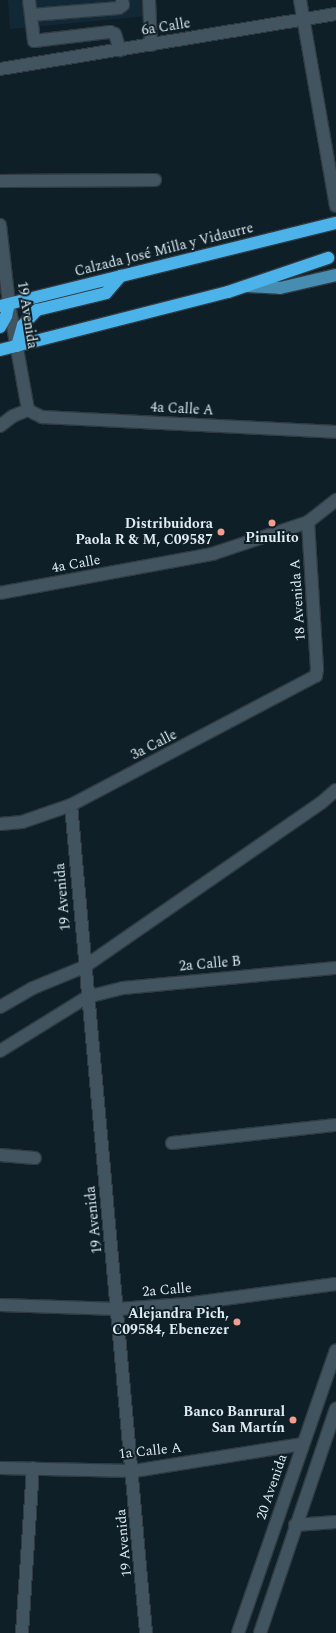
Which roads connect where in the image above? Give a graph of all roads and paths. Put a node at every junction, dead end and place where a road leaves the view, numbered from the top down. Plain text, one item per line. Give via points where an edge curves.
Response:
1 (29, 0) edge
2 (122, 0) edge
3 (149, 0) edge
4 (300, 0) edge
5 (336, 14) edge
6 (31, 16) junction
7 (305, 20) junction
8 (151, 45) junction
9 (120, 50) junction
10 (0, 69) edge
11 (156, 180) dead end
12 (0, 182) edge
13 (336, 206) edge
14 (336, 223) edge
15 (0, 225) edge
16 (328, 258) dead end
17 (336, 275) edge
18 (121, 276) junction
19 (246, 286) junction
20 (4, 305) edge
21 (0, 327) edge
22 (17, 346) junction
23 (0, 350) edge
24 (28, 410) junction
25 (0, 426) edge
26 (336, 432) edge
27 (336, 500) edge
28 (308, 522) junction
29 (0, 593) edge
30 (316, 676) joint
31 (336, 790) edge
32 (71, 805) junction
33 (0, 824) edge
34 (84, 967) junction
35 (336, 968) edge
36 (87, 997) junction
37 (0, 1007) edge
38 (0, 1051) edge
39 (336, 1125) edge
40 (172, 1143) dead end
41 (0, 1156) edge
42 (35, 1158) dead end
43 (336, 1284) edge
44 (0, 1305) edge
45 (118, 1309) junction
46 (336, 1350) edge
47 (336, 1409) edge
48 (303, 1444) junction
49 (0, 1468) edge
50 (33, 1468) junction
51 (134, 1471) junction
52 (336, 1522) edge
53 (295, 1525) junction
54 (22, 1633) edge
55 (146, 1633) edge
56 (238, 1633) edge
57 (260, 1633) edge

1 - 6 street
2 - 6 street via 123,5 119,8
3 - 8 street
4 - 7 street
5 - 7 street, 6a Calle
6 - 9 street via 34,41 110,32 115,34
7 - 8 street, 6a Calle
7 - 13 street
8 - 9 street, 6a Calle
9 - 10 street, 6a Calle
11 - 12 street
14 - 18 highway, Calzada José Milla y Vidaurre
15 - 20 street, 19 Avenida
16 - 19 highway
17 - 19 main road via 280,288
18 - 20 highway, Calzada José Milla y Vidaurre
18 - 22 highway via 106,293 37,310 23,325
19 - 22 highway
20 - 21 highway via 6,316
20 - 22 street, 19 Avenida
22 - 23 highway
22 - 24 street, 19 Avenida
24 - 25 street via 13,416
24 - 26 street, 4a Calle A via 42,417
27 - 28 street, 4a Calle
28 - 29 street, 4a Calle via 212,554
28 - 30 street, 18 Avenida A
30 - 32 street, 3a Calle
31 - 34 street via 321,803
32 - 33 street, 3a Calle via 22,822
32 - 34 street, 19 Avenida
34 - 36 street, 19 Avenida
34 - 37 street via 33,988
35 - 36 street, 2a Calle B via 123,988
36 - 38 street, 2a Calle B
36 - 45 street, 19 Avenida
39 - 40 street
41 - 42 street
43 - 45 street, 2a Calle via 186,1304
44 - 45 street, 2a Calle
45 - 51 street, 19 Avenida
46 - 48 street, 20 Avenida
47 - 53 street
48 - 51 street, 1a Calle A
48 - 56 street, 20 Avenida
49 - 50 street, 1a Calle A
50 - 51 street, 1a Calle A
50 - 54 street
51 - 55 street, 19 Avenida
52 - 53 street
53 - 57 street

